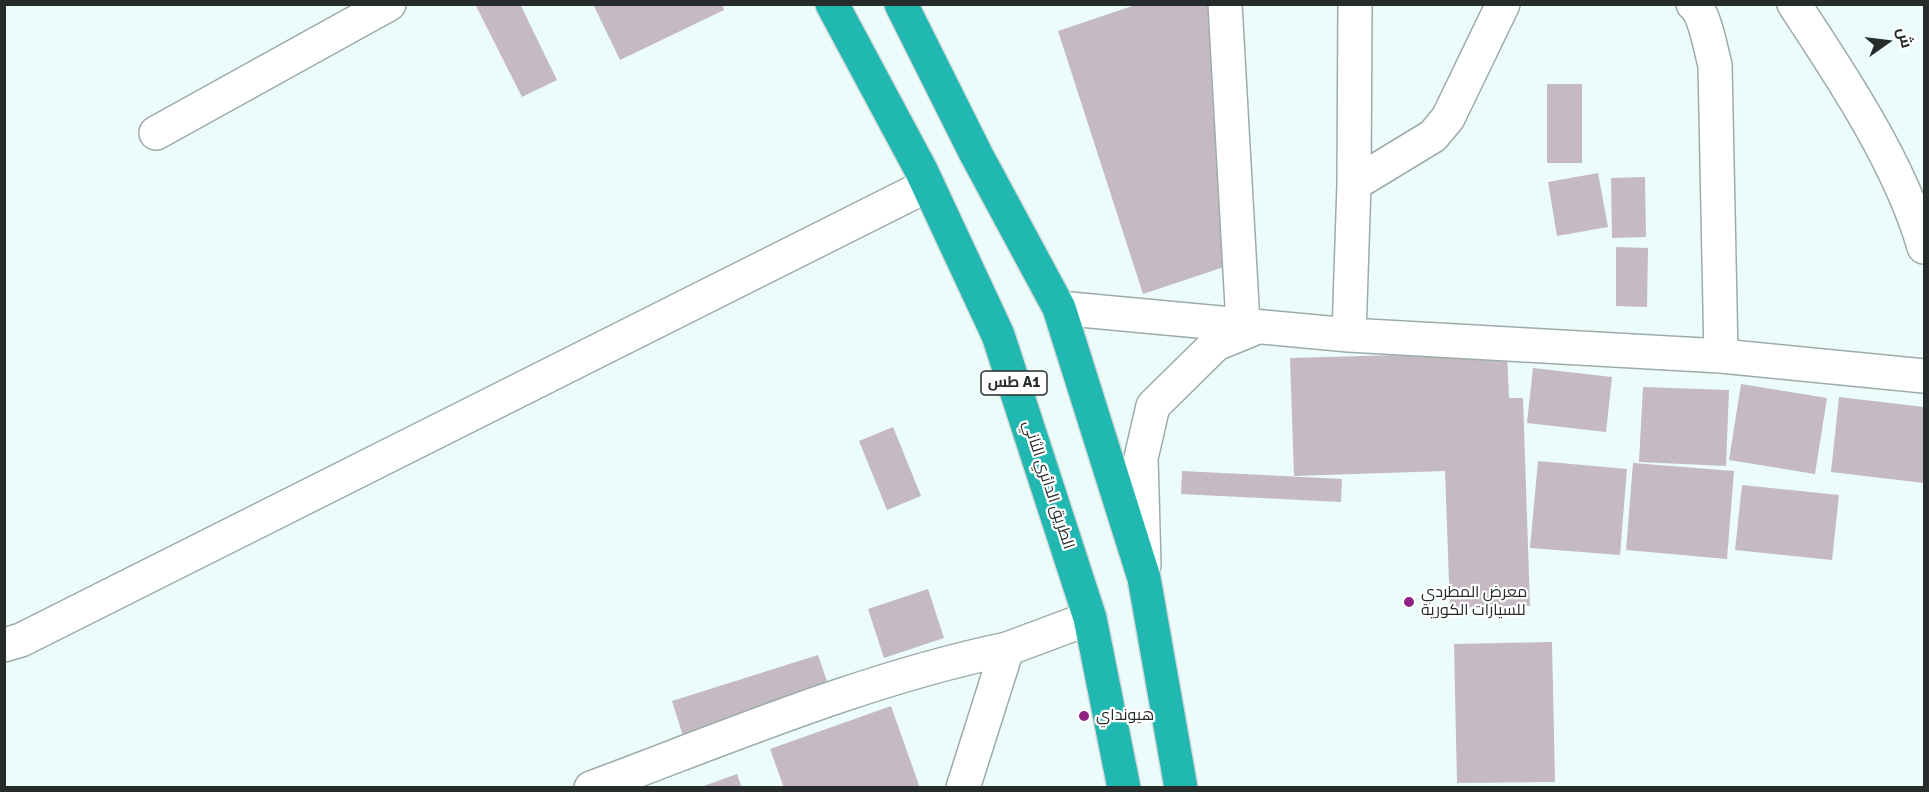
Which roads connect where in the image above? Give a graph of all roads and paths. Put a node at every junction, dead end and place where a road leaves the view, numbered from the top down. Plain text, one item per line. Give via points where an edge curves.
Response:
1 (389, 4) edge
2 (832, 4) edge
3 (901, 4) edge
4 (1225, 4) edge
5 (1355, 4) edge
6 (1503, 4) edge
7 (1794, 4) edge
8 (1696, 5) edge
9 (156, 133) dead end
10 (1354, 184) junction
11 (928, 185) junction
12 (1924, 247) edge
13 (1059, 308) junction
14 (1251, 325) junction
15 (1349, 335) junction
16 (1721, 356) junction
17 (1924, 376) edge
18 (1144, 578) junction
19 (1090, 618) junction
20 (4, 645) edge
21 (1007, 649) junction
22 (591, 788) edge
23 (963, 788) edge
24 (1124, 788) edge
25 (1181, 788) edge

1 - 9 street
2 - 11 highway, الطريق الدائري الثاني / طس A1
3 - 13 highway
4 - 14 street
5 - 10 street
6 - 10 street via 1448,118 1433,136
7 - 12 street via 1886,156
8 - 16 street via 1715,65
10 - 15 street
11 - 19 highway, الطريق الدائري الثاني / طس A1 via 998,335
11 - 20 street via 21,640
13 - 14 street
13 - 18 highway
14 - 15 street
14 - 18 street via 1216,344 1153,406 1141,458
15 - 16 street
16 - 17 street
18 - 25 highway
19 - 21 street
19 - 24 highway, الطريق الدائري الثاني / طس A1
21 - 22 street via 938,663 857,690
21 - 23 street

